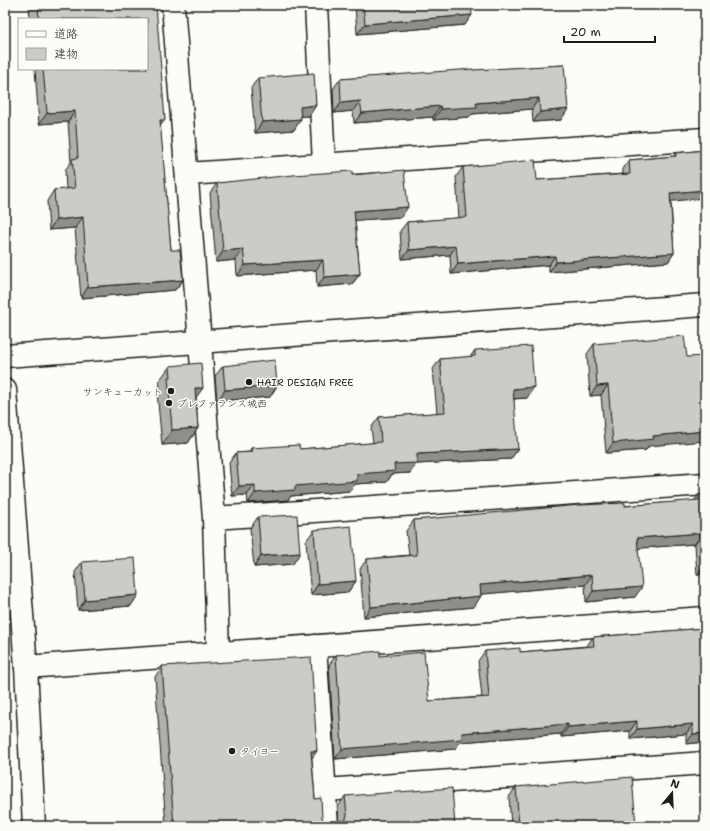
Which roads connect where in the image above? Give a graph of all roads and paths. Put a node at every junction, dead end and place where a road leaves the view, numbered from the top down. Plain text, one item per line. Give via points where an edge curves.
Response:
1 (173, 5) edge
2 (316, 5) edge
3 (705, 139) edge
4 (324, 164) junction
5 (187, 174) junction
6 (705, 305) edge
7 (200, 341) junction
8 (5, 356) edge
9 (5, 390) edge
10 (705, 484) edge
11 (214, 518) junction
12 (705, 618) edge
13 (315, 646) junction
14 (218, 653) junction
15 (26, 667) junction
16 (705, 763) edge
17 (325, 790) junction
18 (34, 826) edge
19 (327, 826) edge

1 - 5 street
2 - 4 street
3 - 4 street
4 - 5 street
5 - 7 street
6 - 7 street
7 - 8 street
7 - 11 street
9 - 15 street
10 - 11 street
11 - 14 street
12 - 13 street
13 - 14 street
13 - 17 street
14 - 15 street
15 - 18 street
16 - 17 street
17 - 19 street

